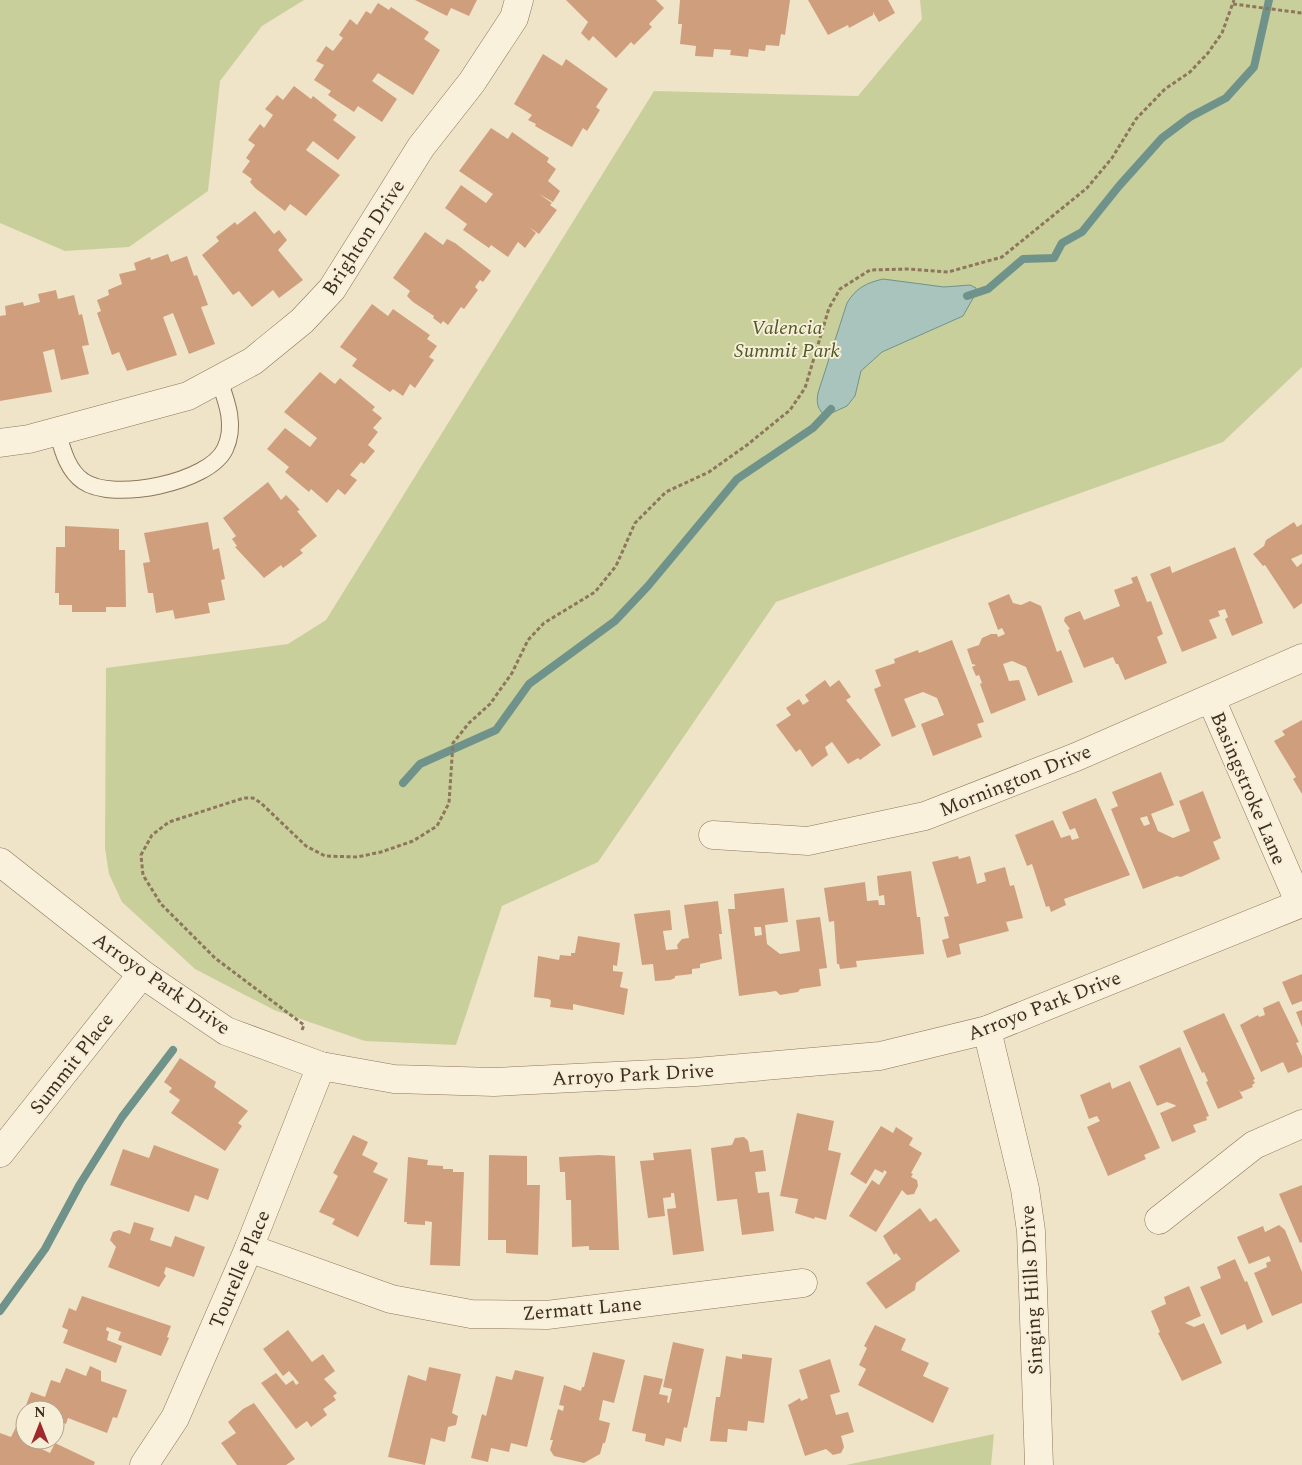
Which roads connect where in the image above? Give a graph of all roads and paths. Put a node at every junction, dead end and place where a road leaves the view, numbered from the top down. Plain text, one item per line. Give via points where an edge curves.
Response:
1 (519, 0) edge
2 (1233, 2) edge
3 (1302, 13) edge
4 (219, 380) junction
5 (57, 431) junction
6 (0, 443) edge
7 (1302, 658) edge
8 (1211, 699) junction
9 (713, 835) dead end
10 (0, 862) edge
11 (1301, 904) edge
12 (142, 974) junction
13 (987, 1030) junction
14 (295, 1057) junction
15 (321, 1066) junction
16 (1302, 1124) edge
17 (0, 1153) edge
18 (1159, 1220) dead end
19 (249, 1248) junction
20 (803, 1284) dead end
21 (144, 1465) edge
22 (1038, 1465) edge

1 - 4 street, Brighton Drive via 514,18 472,82 421,147 332,289 302,322 253,361
2 - 3 path
2 - 14 path via 1222,33 1208,53 1190,72 1165,89 1136,119 1112,158 1087,188 1002,257 948,272 870,270 840,289 829,308 805,388 790,410 709,472 666,492 635,523 616,566 595,592 544,623 528,640 512,673 490,704 469,723 453,744 449,803 437,826 413,841 381,852 357,857 325,856 306,846 261,803 244,798 169,822 152,835 142,855 143,875 161,904 215,958 304,1025
4 - 5 street, Brighton Drive via 188,396
4 - 5 lane via 229,410 230,428 225,450 207,468 180,480 120,490 94,486 77,476 70,466
5 - 6 street, Brighton Drive
7 - 8 street, Mornington Drive
8 - 9 street, Mornington Drive via 1076,757 924,816 808,841
8 - 11 street, Basingstroke Lane
10 - 12 street, Arroyo Park Drive
11 - 13 street, Arroyo Park Drive
12 - 14 street, Arroyo Park Drive via 226,1030
12 - 17 street, Summit Place
13 - 15 street, Arroyo Park Drive via 880,1056 696,1072 494,1082 394,1079
13 - 22 street, Singing Hills Drive via 1025,1189 1031,1231
14 - 15 street, Arroyo Park Drive
15 - 19 street, Tourelle Place
16 - 18 street via 1254,1146
19 - 20 street, Zermatt Lane via 391,1299 471,1314 547,1315
19 - 21 street, Tourelle Place via 175,1418

